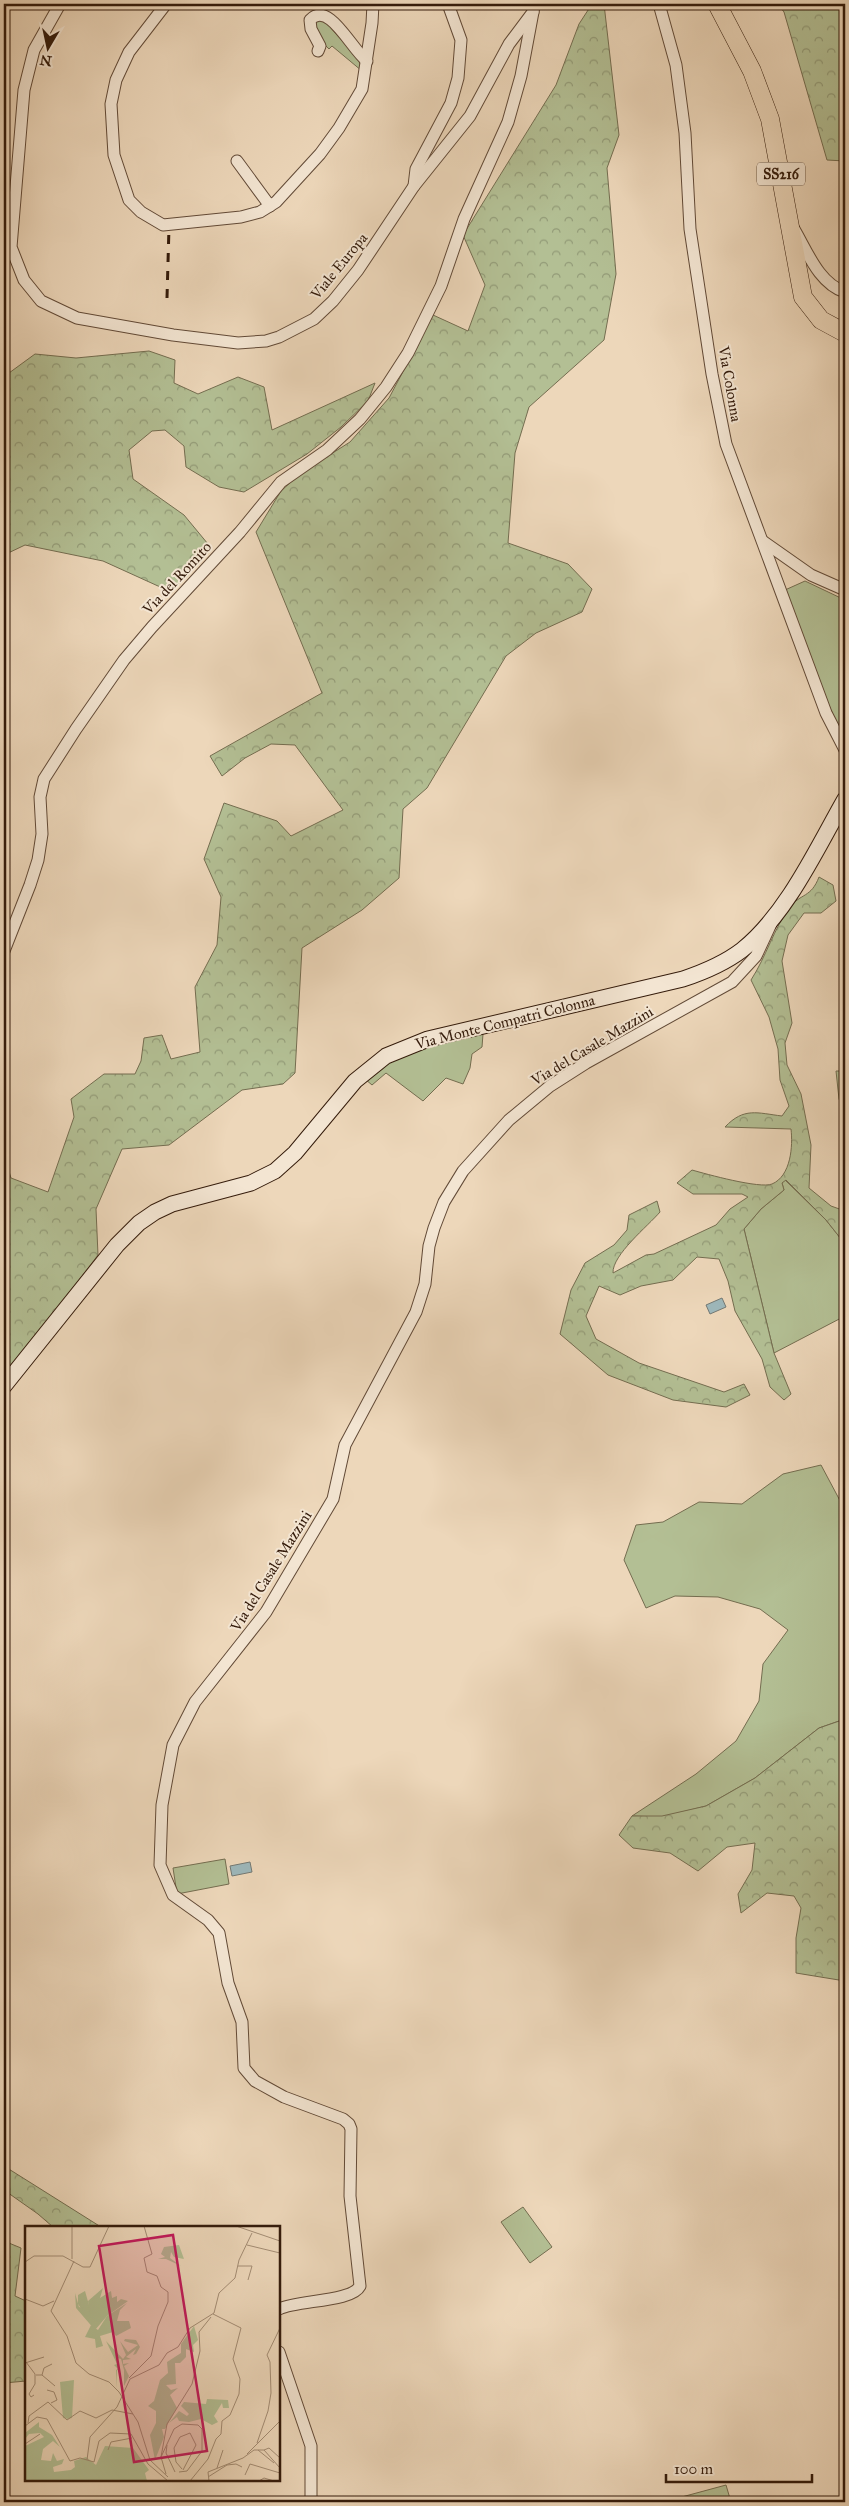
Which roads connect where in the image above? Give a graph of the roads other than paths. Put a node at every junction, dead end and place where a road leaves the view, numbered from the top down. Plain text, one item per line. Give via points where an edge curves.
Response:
1 (60, 4) edge
2 (166, 4) edge
3 (373, 4) edge
4 (448, 4) edge
5 (659, 4) edge
6 (717, 4) edge
7 (534, 8) edge
8 (318, 52) dead end
9 (367, 61) junction
10 (237, 161) dead end
11 (414, 186) junction
12 (270, 206) junction
13 (790, 222) junction
14 (845, 292) edge
15 (845, 333) edge
16 (764, 542) junction
17 (845, 590) edge
18 (845, 750) edge
19 (845, 798) edge
20 (774, 914) junction
21 (4, 951) edge
22 (4, 1386) edge
23 (280, 2309) edge
24 (280, 2355) edge
25 (311, 2502) edge

1 - 11 street, Viale Europa via 34,50 24,90 11,247 24,280 34,294 50,307 77,318 173,335 238,343 279,337 314,319 333,301 358,270
2 - 12 street via 129,52 116,80 110,104 114,155 129,200 141,212 163,225 241,216
3 - 9 street
4 - 11 street via 461,40 458,78 451,103 416,169
5 - 16 street, Via Colonna via 676,65 685,133 690,229 718,408 726,444
6 - 13 main road, SS216 via 748,62 767,109
7 - 11 street, Viale Europa via 509,44 470,116
7 - 21 street, Via del Romito via 511,115 415,340 376,401 333,446 281,482 236,537 152,627 124,660 51,766 41,792 42,834 38,860
8 - 9 street via 320,46 310,20 323,12 331,15
9 - 12 street via 362,89 340,128 296,181
10 - 12 street
13 - 14 street via 824,278
13 - 15 main road, SS216 via 803,297 810,310 825,324
16 - 17 street via 811,575
16 - 18 street, Via Colonna via 826,713
19 - 20 street, Via Monte Compatri Colonna
20 - 22 street, Via Monte Compatri Colonna via 737,953 693,976 428,1039 386,1056 355,1081 301,1146 275,1171 244,1186 172,1204 139,1223 117,1245
20 - 23 street, Via del Casale Mazzini via 762,948 736,979 550,1086 504,1124 463,1170 444,1202 434,1228 425,1284 416,1312 345,1446 334,1498 271,1605 195,1702 173,1745 162,1805 160,1865 173,1896 208,1920 219,1933 227,1977 242,2022 244,2068 260,2084 291,2100 343,2119 351,2129 350,2196 360,2286 352,2294
24 - 25 street via 311,2446

